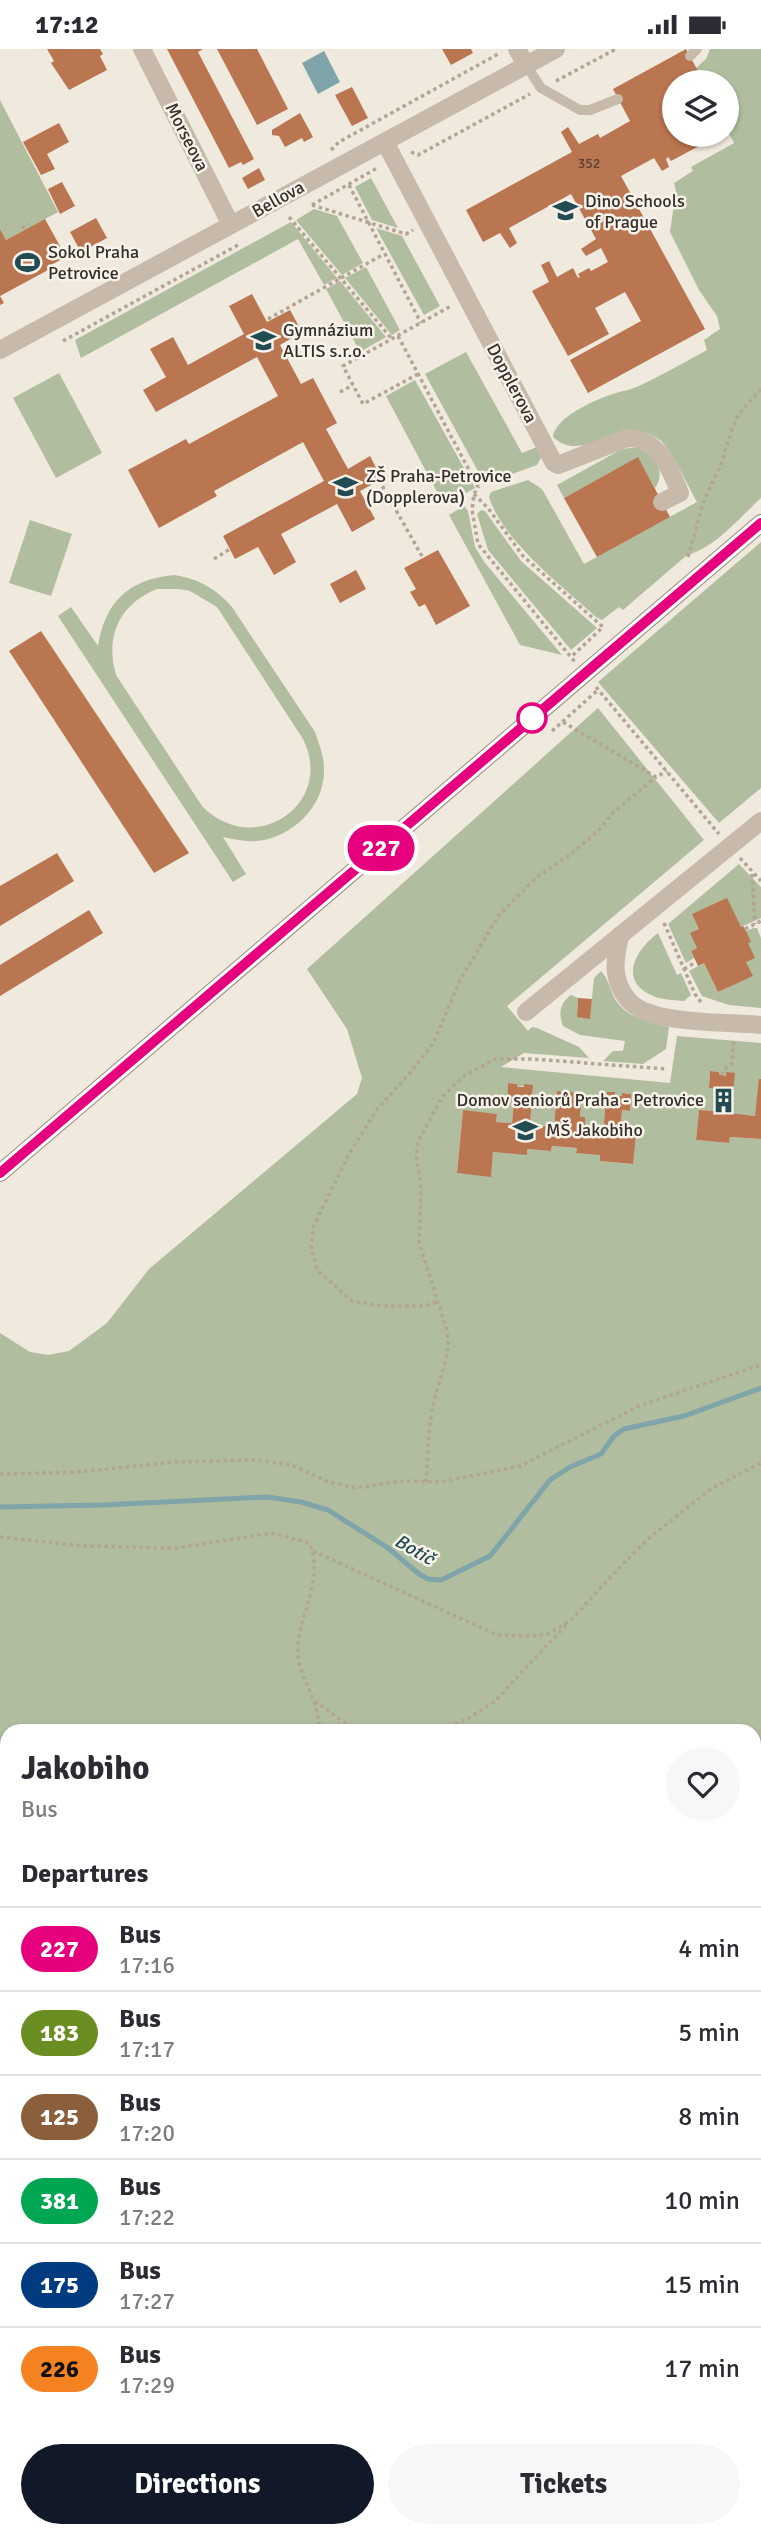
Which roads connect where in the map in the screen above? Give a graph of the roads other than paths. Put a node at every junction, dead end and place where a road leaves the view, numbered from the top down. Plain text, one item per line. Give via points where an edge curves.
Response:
1 (142, 49) edge
2 (517, 49) edge
3 (556, 49) edge
4 (526, 65) junction
5 (618, 99) dead end
6 (385, 142) junction
7 (232, 225) junction
8 (0, 349) edge
9 (662, 502) dead end
10 (761, 523) edge
11 (761, 821) edge
12 (620, 935) junction
13 (526, 1012) dead end
14 (761, 1025) edge
15 (0, 1173) edge

1 - 7 street, Morseova
2 - 4 street
3 - 4 street, Bellova
4 - 5 lane via 541,88 580,110
4 - 6 street, Bellova
6 - 7 street, Bellova
6 - 9 street, Dopplerova via 554,463 637,437 665,459 680,493
7 - 8 street, Bellova
10 - 15 main road
11 - 12 street
12 - 13 street
12 - 14 street via 616,973 624,995 638,1008 664,1017

